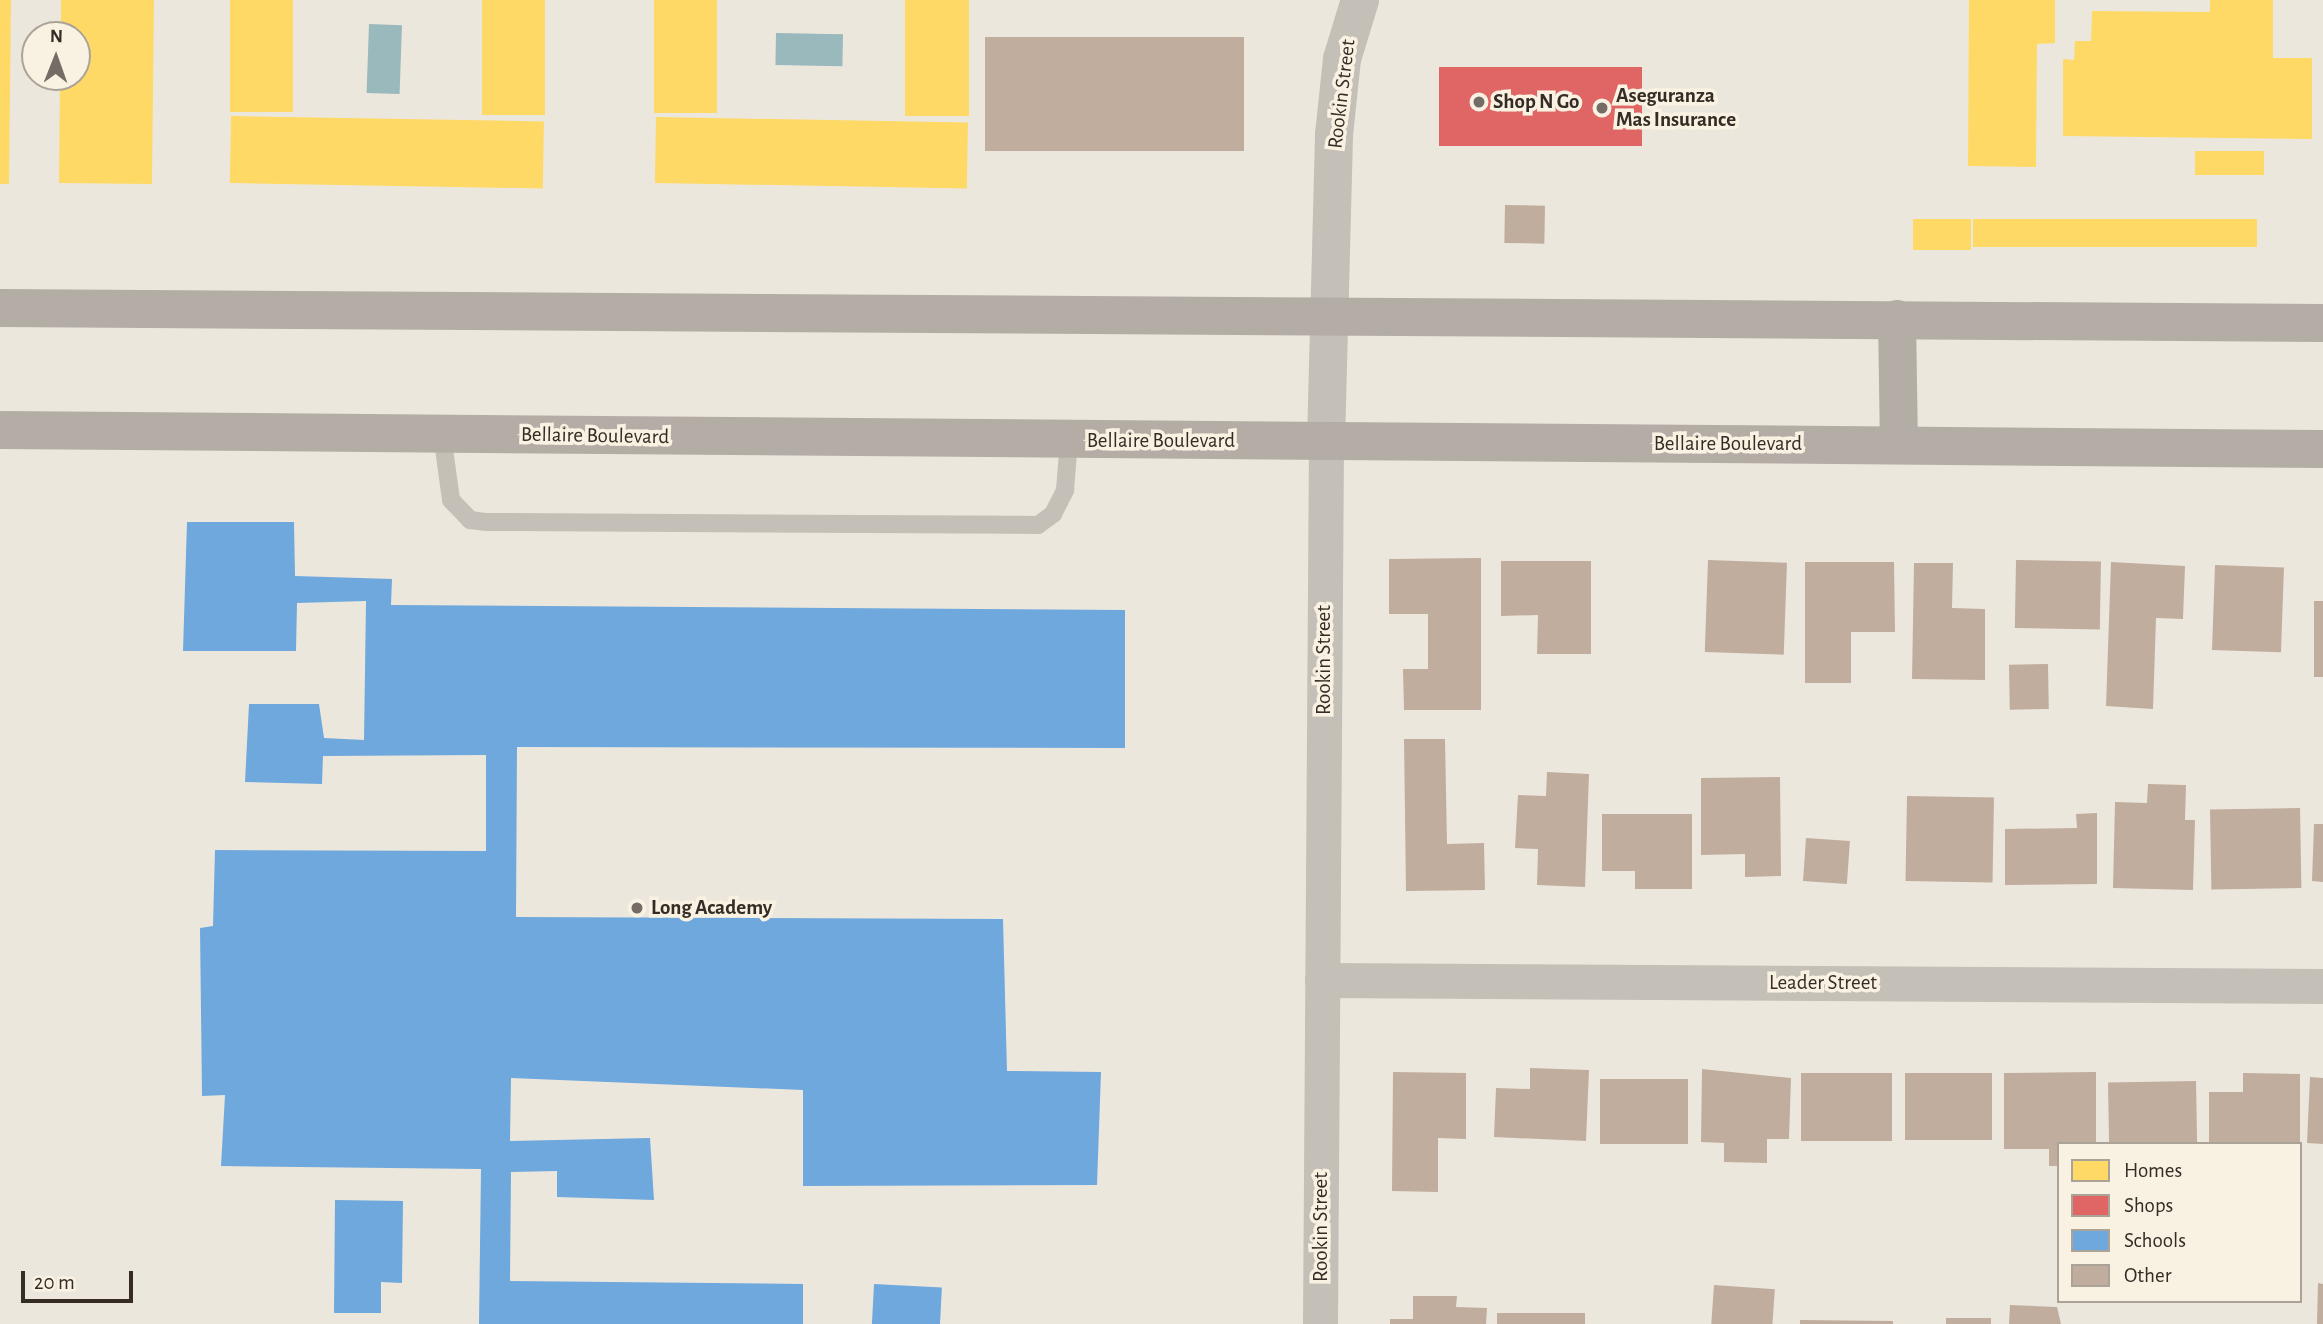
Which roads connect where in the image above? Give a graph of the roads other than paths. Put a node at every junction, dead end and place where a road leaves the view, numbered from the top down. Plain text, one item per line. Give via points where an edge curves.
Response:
1 (1360, 0) edge
2 (0, 308) edge
3 (1328, 315) junction
4 (1897, 319) junction
5 (2323, 323) edge
6 (0, 430) edge
7 (442, 434) junction
8 (1069, 440) junction
9 (1326, 442) junction
10 (1899, 445) junction
11 (2323, 449) edge
12 (1322, 980) junction
13 (2323, 986) edge
14 (1320, 1324) edge

1 - 3 street, Rookin Street via 1342,59 1334,135
2 - 3 main road
3 - 4 main road
3 - 9 street, Rookin Street
4 - 5 main road
4 - 10 main road
6 - 7 main road, Bellaire Boulevard
7 - 8 main road, Bellaire Boulevard
7 - 8 lane via 457,511 470,520 501,523 1038,525 1053,514 1065,490
8 - 9 main road, Bellaire Boulevard
9 - 10 main road, Bellaire Boulevard
9 - 12 street, Rookin Street
10 - 11 main road, Bellaire Boulevard
12 - 13 street, Leader Street
12 - 14 street, Rookin Street

